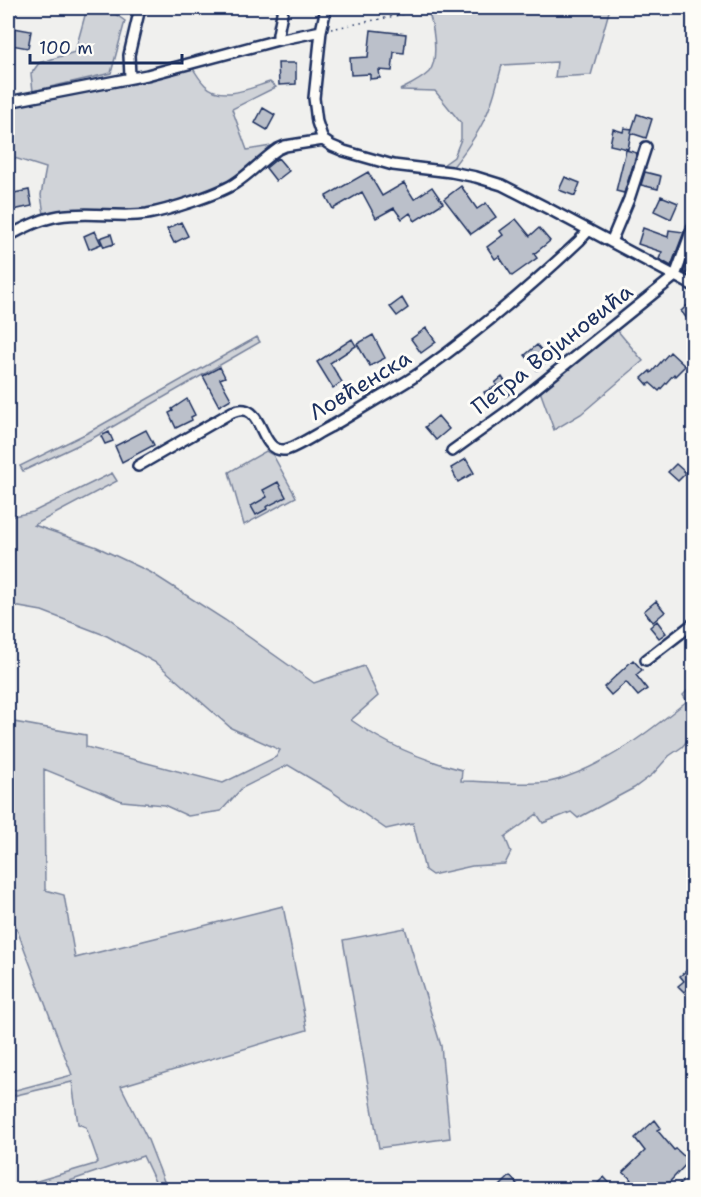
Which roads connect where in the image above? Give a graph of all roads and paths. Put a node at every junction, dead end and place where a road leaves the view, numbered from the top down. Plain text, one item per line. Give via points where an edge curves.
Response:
1 (10, 8) edge
2 (140, 8) edge
3 (283, 8) edge
4 (326, 8) edge
5 (434, 8) edge
6 (8, 18) edge
7 (321, 32) junction
8 (278, 40) junction
9 (130, 77) junction
10 (8, 102) edge
11 (323, 140) junction
12 (646, 147) dead end
13 (693, 224) edge
14 (589, 230) junction
15 (8, 236) edge
16 (611, 242) junction
17 (675, 276) junction
18 (693, 286) edge
19 (452, 451) dead end
20 (138, 466) dead end
21 (693, 623) edge
22 (646, 660) dead end
23 (693, 1181) edge
24 (685, 1190) edge

1 - 6 street
2 - 9 street via 129,55
3 - 8 street
4 - 7 street
5 - 7 path
7 - 8 street
7 - 11 street via 314,98
8 - 9 street
9 - 10 street
11 - 14 street, Петра Војиновића via 344,151 393,165 451,172 502,185
11 - 15 street via 278,149 233,185 165,209 135,215 61,216
12 - 16 street
13 - 17 street
14 - 16 street, Петра Војиновића
14 - 20 street, Ловћенска via 516,299 422,372 295,446 276,448 253,415 241,409
16 - 17 street, Петра Војиновића
17 - 18 street, Петра Војиновића
17 - 19 street, Петра Војиновића
21 - 22 street
23 - 24 main road

